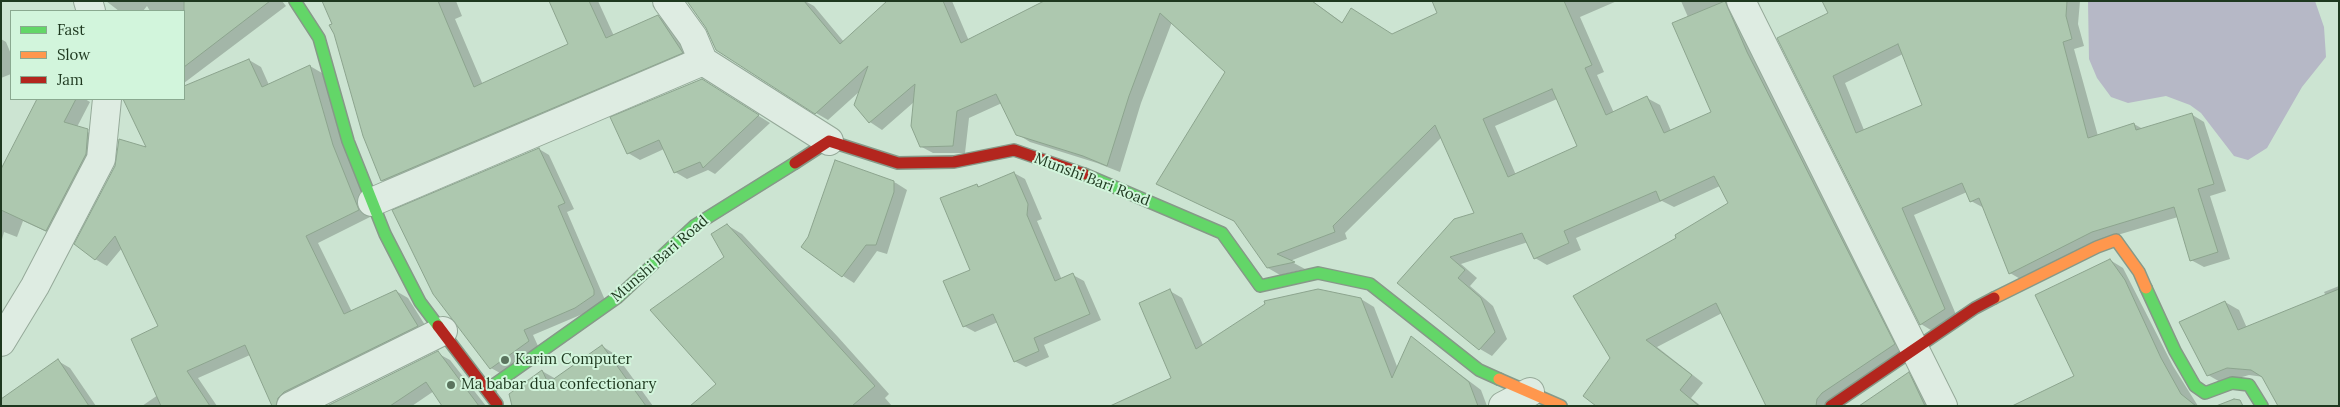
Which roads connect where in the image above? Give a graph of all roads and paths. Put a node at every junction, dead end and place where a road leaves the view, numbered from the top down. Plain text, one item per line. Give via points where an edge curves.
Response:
1 (295, 1) edge
2 (667, 1) edge
3 (1741, 1) edge
4 (703, 61) junction
5 (107, 100) edge
6 (829, 141) junction
7 (372, 202) junction
8 (443, 331) junction
9 (1, 342) edge
10 (1914, 348) junction
11 (488, 390) junction
12 (1530, 392) junction
13 (291, 406) edge
14 (498, 406) edge
15 (1503, 406) edge
16 (1561, 406) edge
17 (1831, 406) edge
18 (1943, 406) edge
19 (2262, 406) edge

1 - 7 street via 319,38 348,141
2 - 4 street via 693,37
3 - 10 street
4 - 6 street
4 - 7 street
5 - 9 street via 101,158 35,286
6 - 11 street, Munshi Bari Road via 694,226 618,296
6 - 12 street, Munshi Bari Road via 898,163 954,162 1014,150 1078,171 1222,233 1260,286 1318,273 1370,284 1479,370
7 - 8 street via 420,302
8 - 11 street
8 - 13 street
10 - 17 street
10 - 18 street
10 - 19 street via 1975,308 2116,240 2139,272 2175,351 2195,386 2205,393 2232,383 2249,385
11 - 14 street
12 - 15 street
12 - 16 street, Munshi Bari Road

